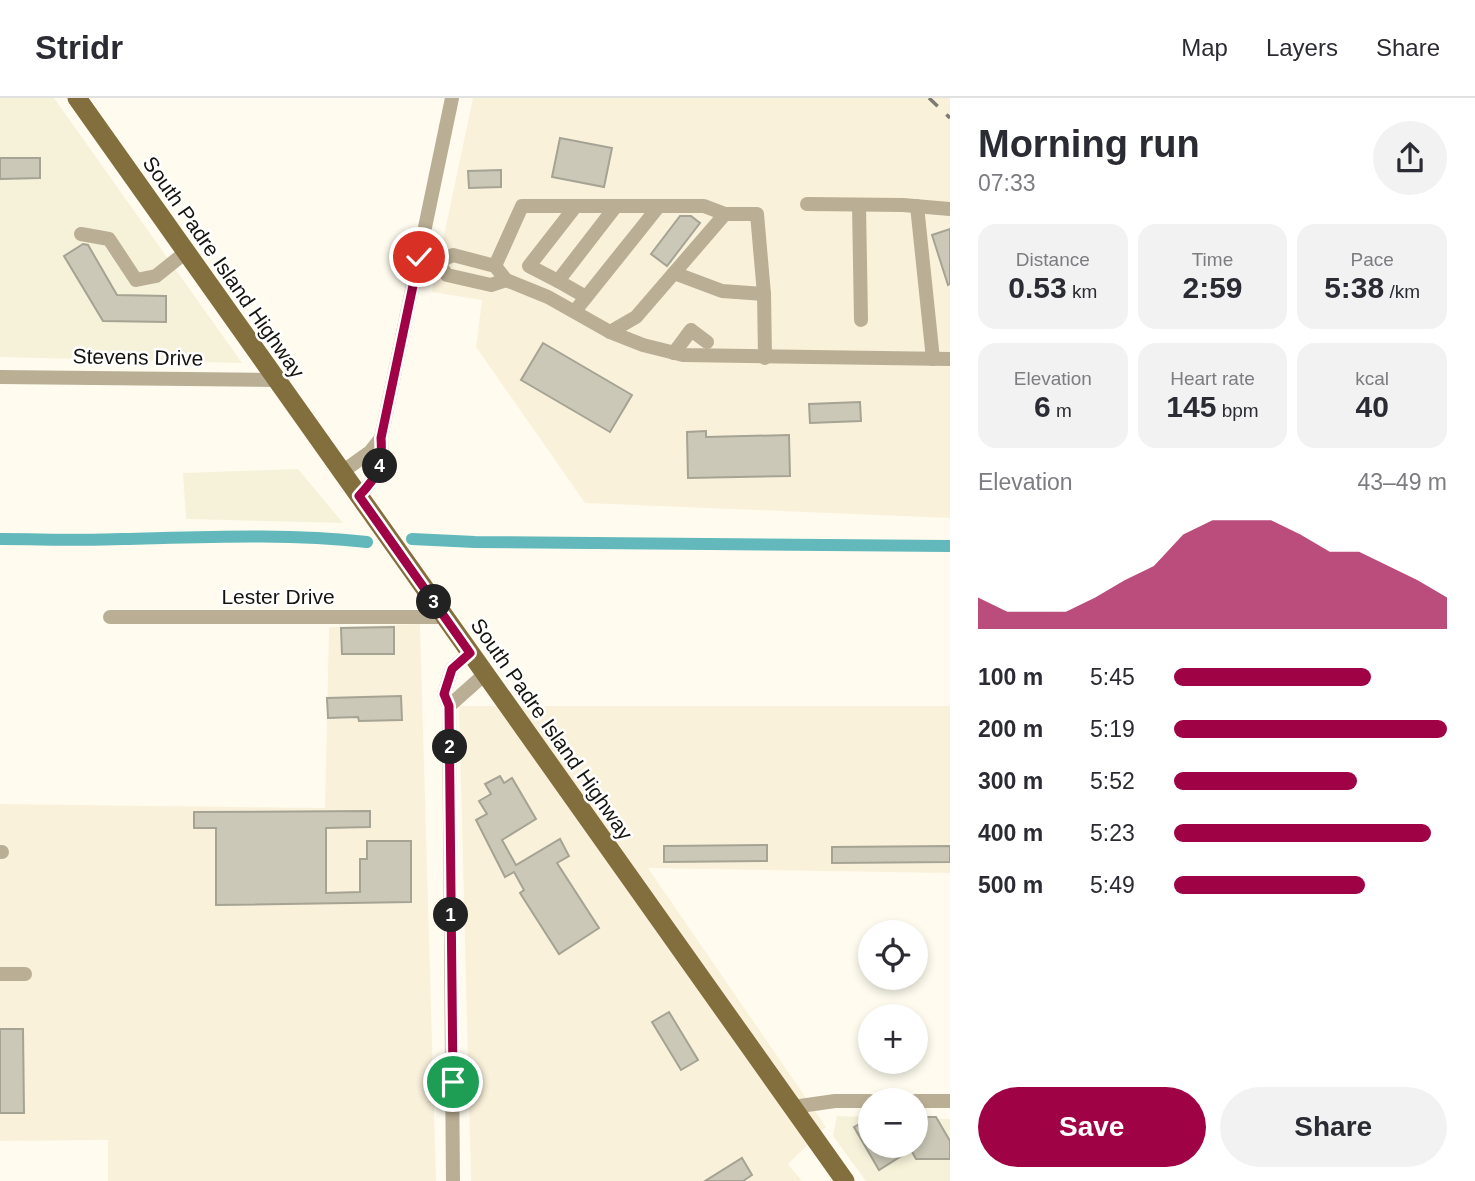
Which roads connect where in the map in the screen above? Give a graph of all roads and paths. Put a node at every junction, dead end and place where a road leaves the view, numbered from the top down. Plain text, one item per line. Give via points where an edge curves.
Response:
1 (77, 98) edge
2 (452, 98) edge
3 (807, 204) dead end
4 (859, 205) junction
5 (615, 206) junction
6 (659, 206) junction
7 (917, 206) junction
8 (575, 207) junction
9 (950, 209) edge
10 (725, 214) junction
11 (81, 233) dead end
12 (186, 252) junction
13 (419, 257) junction
14 (438, 262) junction
15 (495, 266) junction
16 (674, 273) junction
17 (506, 279) junction
18 (558, 281) junction
19 (764, 294) junction
20 (586, 297) junction
21 (575, 311) junction
22 (861, 320) dead end
23 (611, 332) junction
24 (706, 342) dead end
25 (674, 353) junction
26 (765, 358) junction
27 (933, 359) junction
28 (950, 359) edge
29 (0, 377) edge
30 (276, 380) junction
31 (381, 438) junction
32 (342, 472) junction
33 (359, 496) junction
34 (110, 617) dead end
35 (446, 617) junction
36 (470, 653) junction
37 (485, 674) junction
38 (449, 706) junction
39 (0, 974) edge
40 (25, 974) dead end
41 (858, 1101) edge
42 (928, 1101) edge
43 (950, 1101) edge
44 (793, 1107) junction
45 (453, 1181) edge
46 (845, 1181) edge

1 - 12 main road, South Padre Island Highway
2 - 13 street
3 - 4 street
4 - 7 street
4 - 22 street
5 - 6 street
5 - 8 street
5 - 18 street
6 - 10 street via 704,206
6 - 20 street
7 - 9 street
7 - 27 street
8 - 15 street via 523,206
8 - 18 street via 529,266
10 - 16 street
10 - 19 street via 757,214
11 - 12 street via 109,239 136,280 156,276
12 - 30 main road, South Padre Island Highway
13 - 14 street
13 - 31 street
14 - 15 street via 453,255
14 - 17 street via 447,275 491,285
15 - 17 street
16 - 19 street via 722,291
16 - 23 street via 636,317
17 - 21 street
18 - 20 street
19 - 26 street
20 - 21 street
21 - 23 street
23 - 25 street
24 - 25 street via 691,330
25 - 26 street
26 - 27 street
27 - 28 street
29 - 30 street, Stevens Drive
30 - 32 main road, South Padre Island Highway
31 - 32 street
31 - 33 street via 376,478
32 - 33 main road, South Padre Island Highway
33 - 35 main road, South Padre Island Highway
34 - 35 street, Lester Drive
35 - 36 main road, South Padre Island Highway
36 - 37 main road, South Padre Island Highway
36 - 38 street via 447,680 444,694
37 - 38 street
37 - 44 main road, South Padre Island Highway
38 - 45 street
39 - 40 street
41 - 44 street
42 - 43 street
44 - 46 main road, South Padre Island Highway

